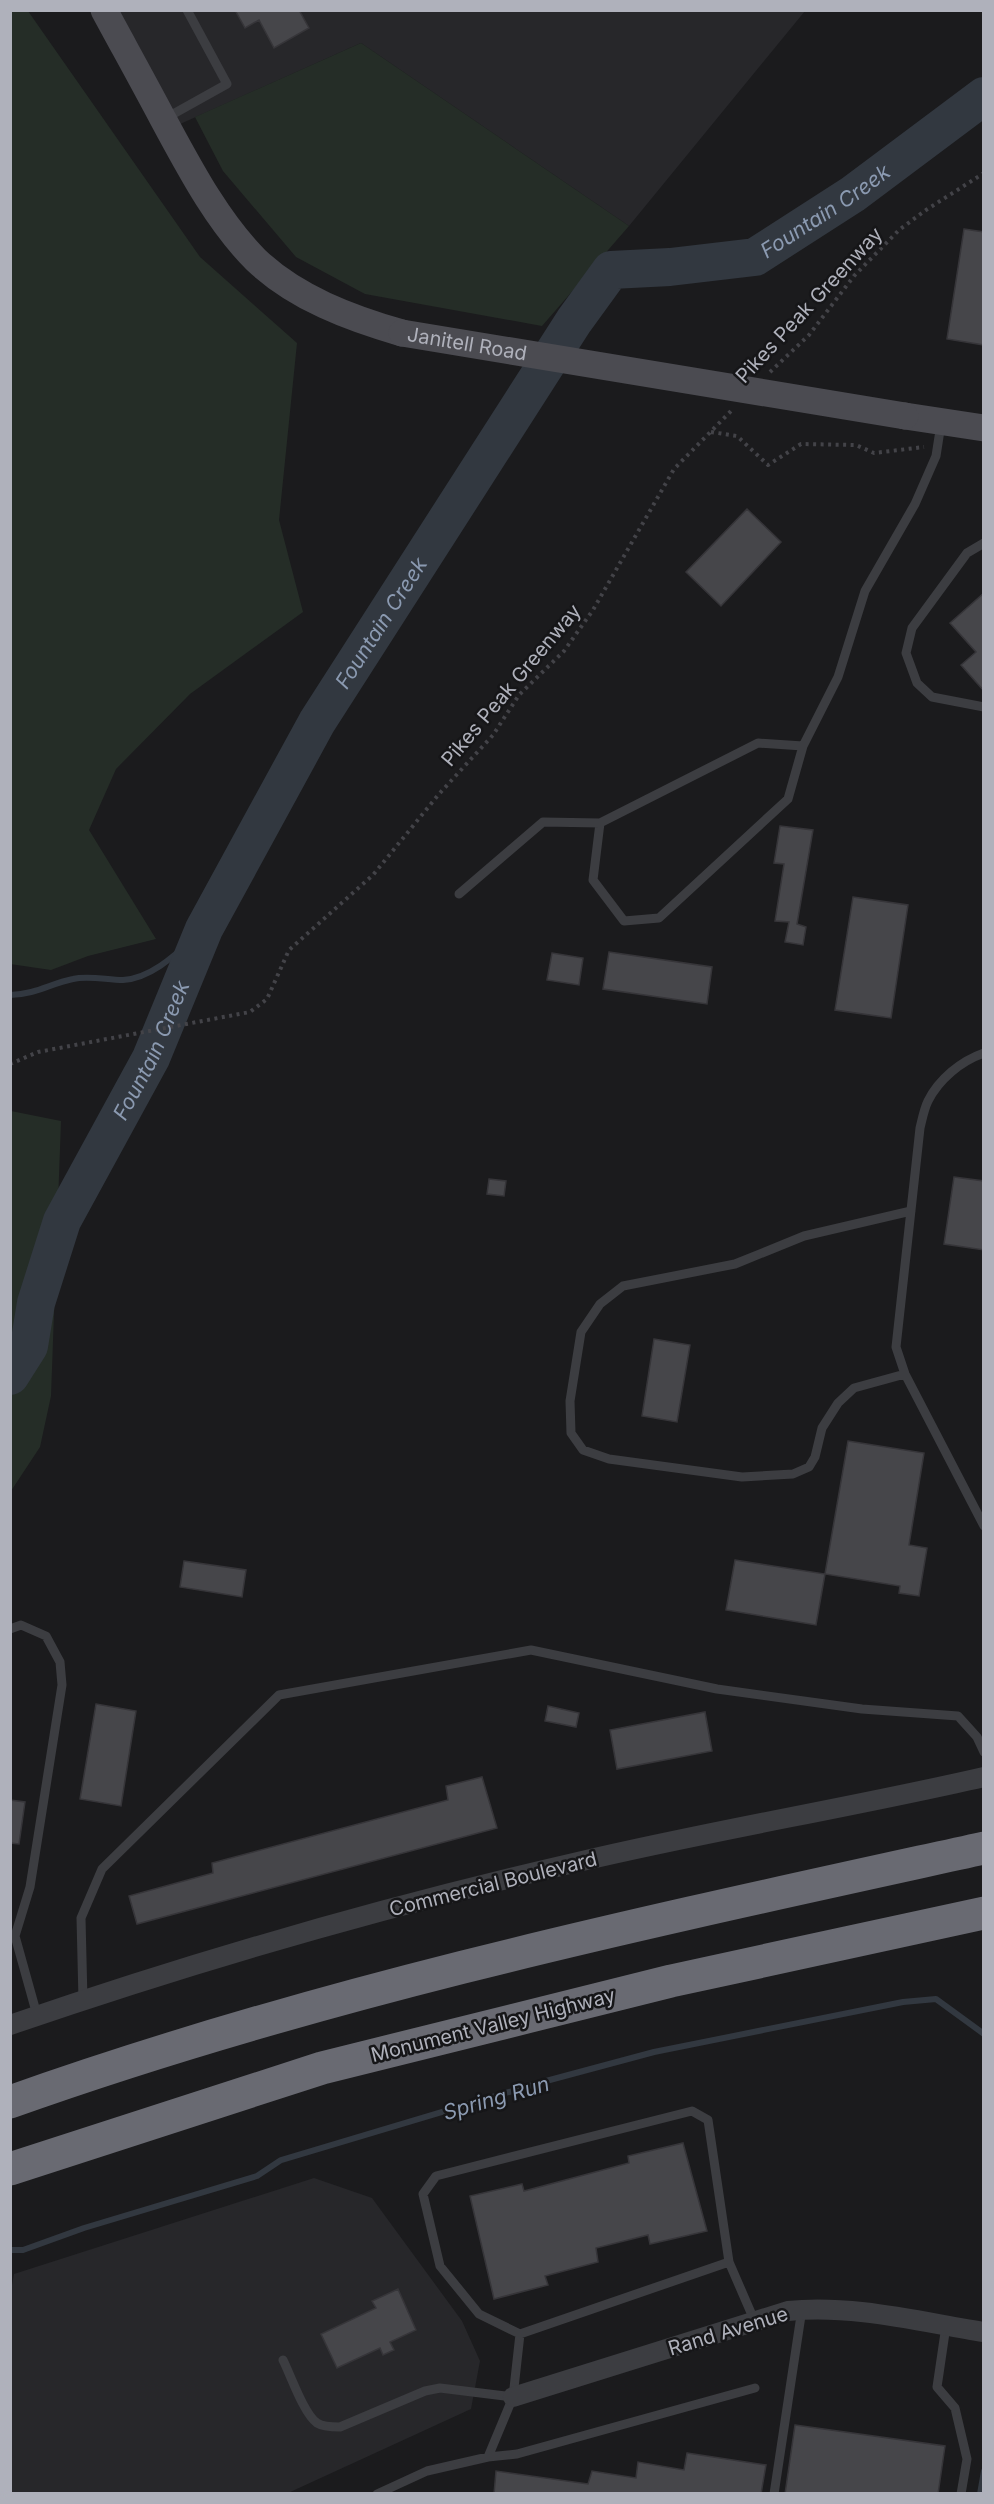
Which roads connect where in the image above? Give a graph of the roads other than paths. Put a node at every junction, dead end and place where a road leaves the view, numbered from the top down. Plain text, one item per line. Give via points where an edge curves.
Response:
1 (104, 10) edge
2 (187, 10) edge
3 (164, 119) junction
4 (984, 428) edge
5 (940, 433) junction
6 (984, 543) edge
7 (984, 707) edge
8 (803, 746) junction
9 (600, 823) junction
10 (459, 894) dead end
11 (984, 1053) edge
12 (911, 1211) junction
13 (904, 1374) junction
14 (984, 1526) edge
15 (10, 1629) edge
16 (984, 1752) edge
17 (984, 1777) edge
18 (984, 1848) edge
19 (984, 1912) edge
20 (83, 2000) junction
21 (37, 2015) junction
22 (10, 2025) edge
23 (10, 2102) edge
24 (10, 2169) edge
25 (729, 2262) junction
26 (802, 2309) junction
27 (755, 2322) junction
28 (946, 2326) junction
29 (984, 2332) edge
30 (520, 2334) junction
31 (283, 2360) dead end
32 (755, 2388) dead end
33 (513, 2397) junction
34 (488, 2457) junction
35 (377, 2493) edge
36 (774, 2493) edge
37 (962, 2493) edge

1 - 3 street, Janitell Road
2 - 3 lane via 227,84
3 - 5 street, Janitell Road, bridge via 212,202 257,260 319,302 362,321 402,333 905,416
4 - 5 street, Janitell Road
5 - 8 lane via 936,456 915,504 865,591 838,677
6 - 7 lane via 967,553 912,628 906,653 917,683 932,697
8 - 9 lane via 758,743
8 - 9 lane via 788,799 659,918 624,921 593,880
9 - 10 lane via 543,822
11 - 12 lane via 948,1074 927,1102 920,1128
12 - 13 lane via 896,1347
12 - 13 lane via 804,1236 735,1264 623,1286 600,1304 581,1332 570,1401 571,1433 583,1450 609,1459 742,1477 794,1474 809,1467 822,1428 838,1403 854,1388
13 - 14 lane
15 - 21 lane via 21,1624 46,1636 60,1662 62,1685 30,1887 15,1936
16 - 20 lane via 977,1737 958,1716 862,1709 717,1689 531,1650 279,1695 102,1869 81,1918
17 - 20 street, Commercial Boulevard via 568,1864 383,1910
18 - 23 highway via 551,1944 412,1979 249,2024
19 - 24 highway, Monument Valley Highway via 671,1981 322,2068
20 - 21 street, Commercial Boulevard
21 - 22 street, Commercial Boulevard
25 - 27 lane
25 - 30 lane
25 - 30 lane via 708,2120 692,2111 436,2176 423,2194 440,2266 479,2314
26 - 27 street, Rand Avenue
26 - 28 street, Rand Avenue via 839,2310
26 - 36 lane
27 - 33 street, Rand Avenue
28 - 29 street, Rand Avenue
28 - 37 lane via 937,2387 955,2408 967,2460
30 - 33 lane
31 - 33 lane via 309,2414 317,2423 329,2427 340,2427 440,2388
32 - 34 lane via 528,2452
33 - 34 lane
34 - 35 lane via 427,2471

